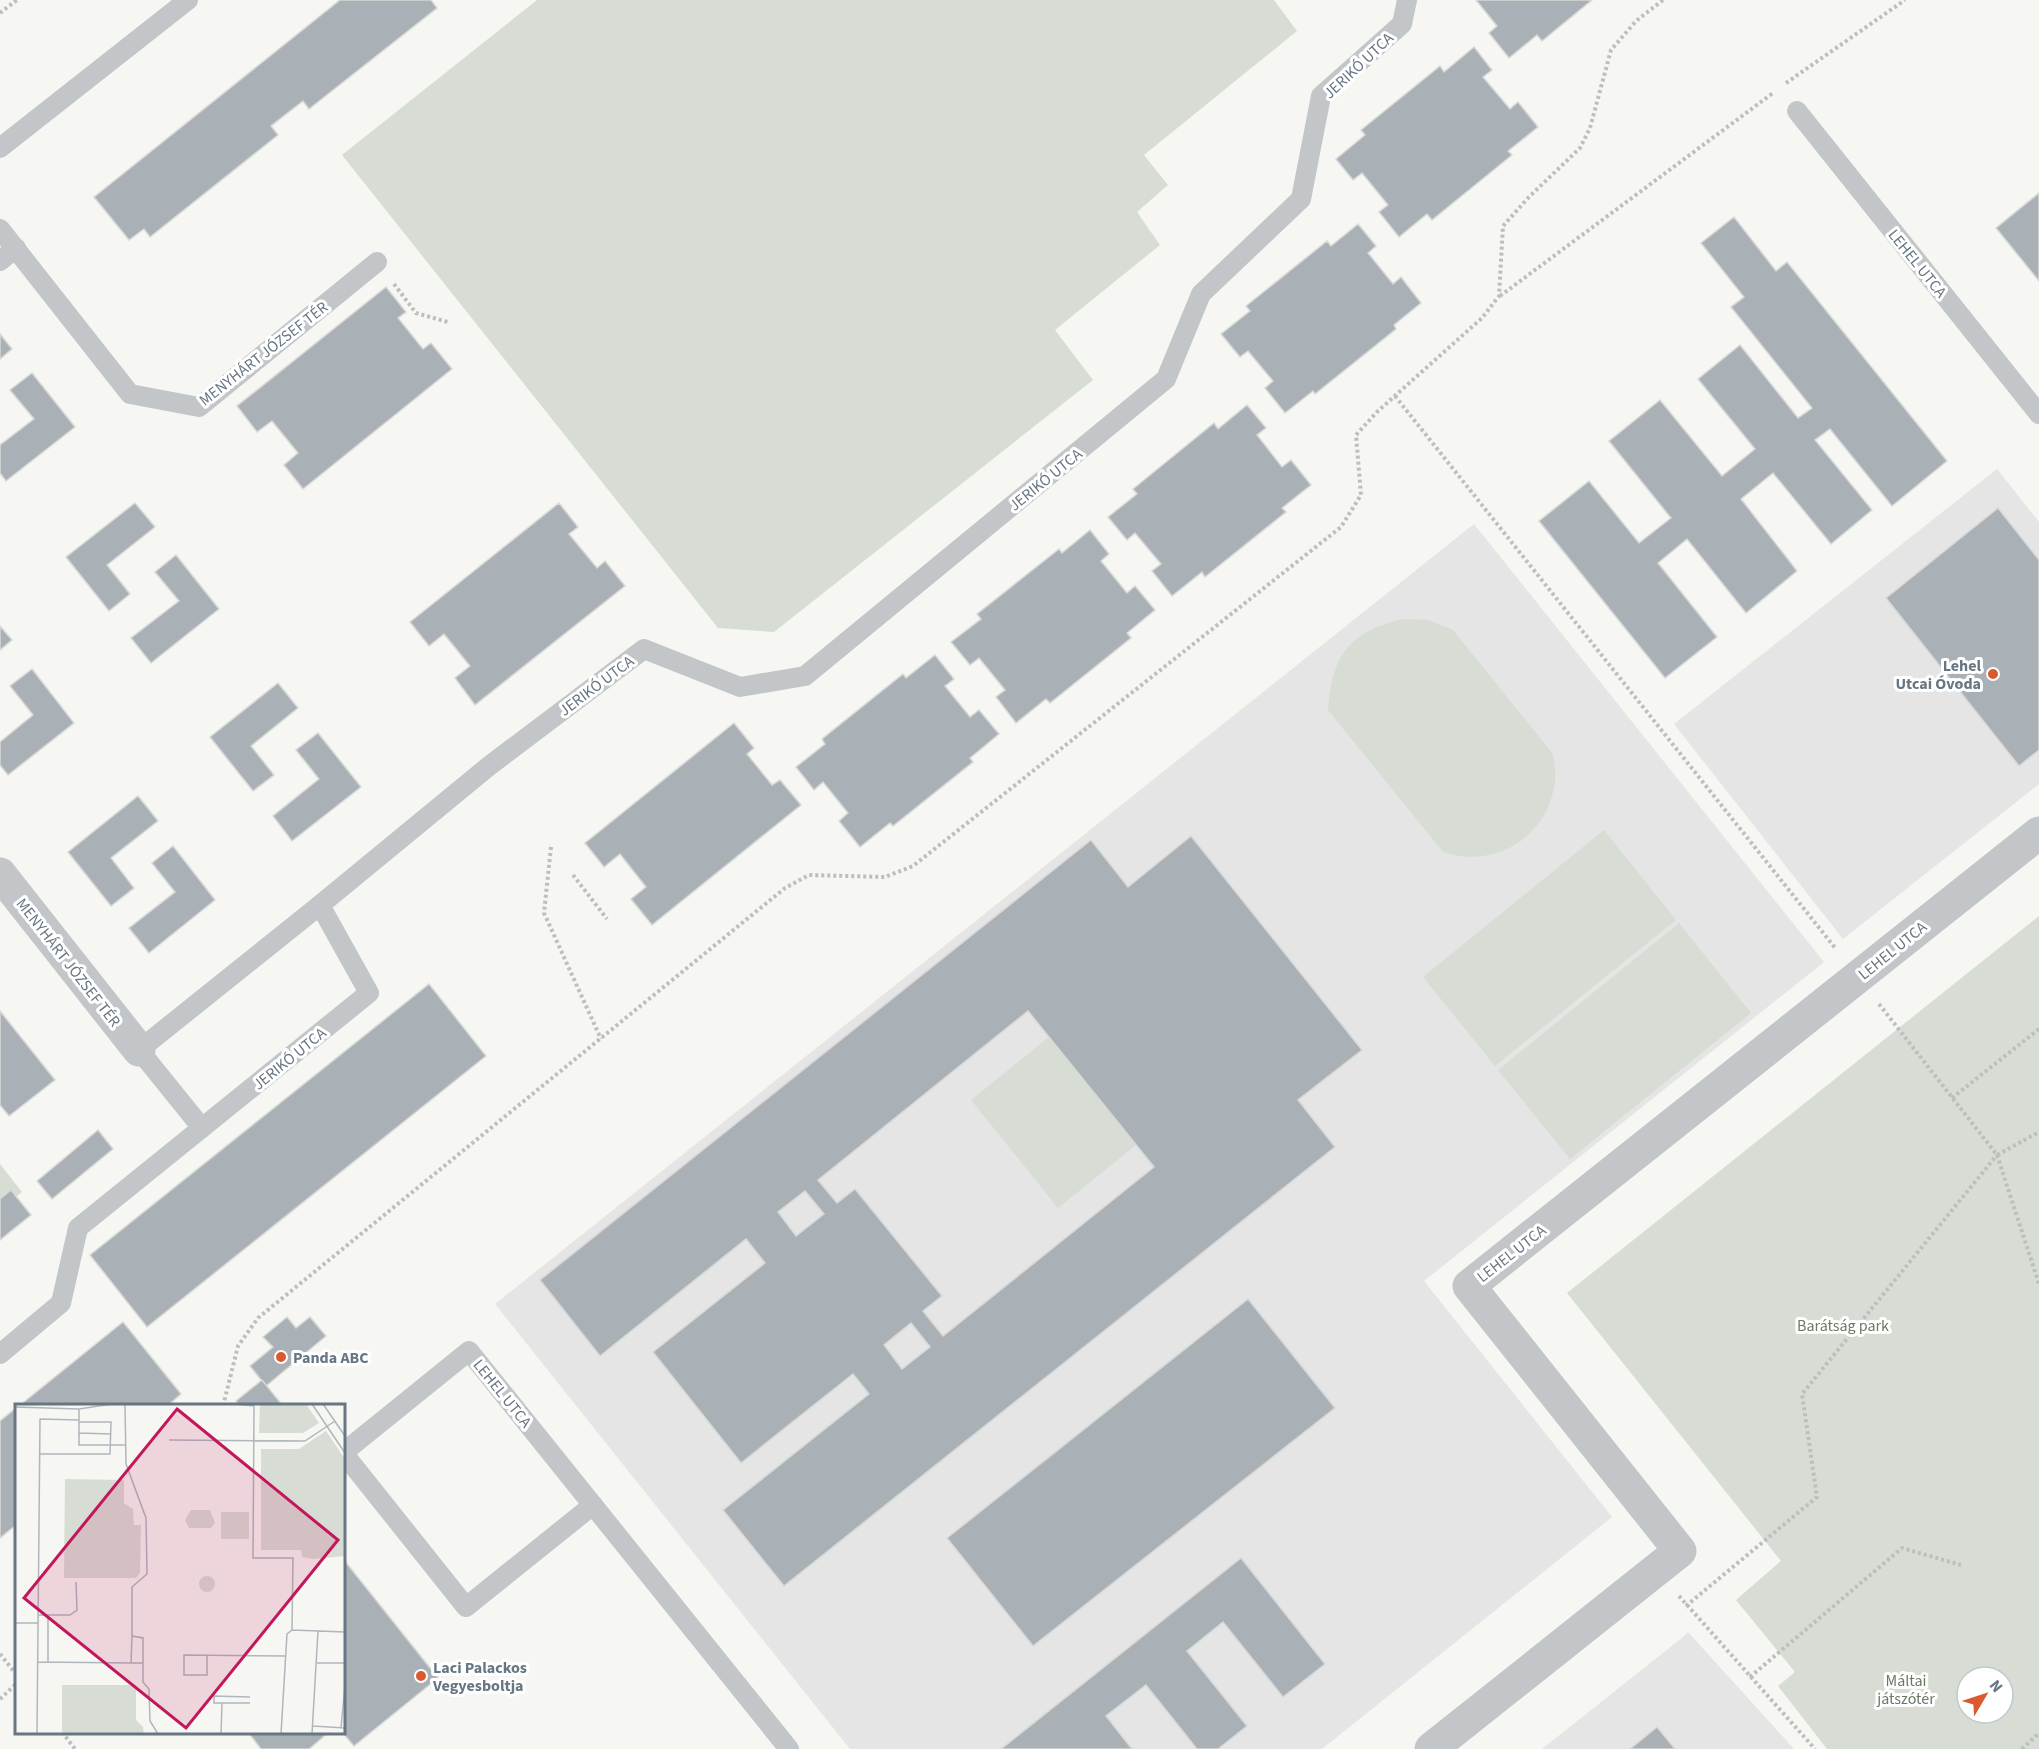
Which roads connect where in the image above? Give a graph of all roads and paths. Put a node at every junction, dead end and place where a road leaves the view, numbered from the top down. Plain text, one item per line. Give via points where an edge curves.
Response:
1 (17, 0) edge
2 (188, 0) edge
3 (1407, 0) edge
4 (1663, 0) edge
5 (1905, 0) edge
6 (0, 13) edge
7 (1797, 111) dead end
8 (0, 148) edge
9 (0, 229) edge
10 (16, 248) junction
11 (0, 261) edge
12 (377, 262) dead end
13 (398, 289) dead end
14 (1499, 296) junction
15 (448, 322) dead end
16 (1395, 396) junction
17 (2039, 414) edge
18 (2039, 832) edge
19 (551, 847) dead end
20 (0, 874) edge
21 (573, 875) dead end
22 (320, 905) junction
23 (607, 919) dead end
24 (1858, 977) junction
25 (2039, 1029) edge
26 (601, 1039) junction
27 (139, 1050) junction
28 (1952, 1098) junction
29 (202, 1128) junction
30 (2039, 1132) edge
31 (1997, 1155) junction
32 (2039, 1284) edge
33 (0, 1354) edge
34 (224, 1404) edge
35 (345, 1452) edge
36 (345, 1454) edge
37 (593, 1505) junction
38 (1961, 1566) dead end
39 (1658, 1569) junction
40 (1686, 1606) junction
41 (0, 1654) edge
42 (15, 1673) edge
43 (1750, 1677) junction
44 (15, 1685) edge
45 (0, 1699) edge
46 (2039, 1733) edge
47 (64, 1734) edge
48 (75, 1749) edge
49 (789, 1749) edge
50 (1431, 1749) edge
51 (1815, 1749) edge
52 (2022, 1749) edge

1 - 6 path
2 - 8 lane
3 - 22 lane, JERIKÓ UTCA via 1402,24 1322,96 1301,199 1200,294 1166,379 1157,387 806,676 740,687 644,649 489,766
4 - 14 path via 1636,21 1611,50 1590,128 1580,148 1503,226
5 - 14 path via 1787,82
7 - 17 lane, LEHEL UTCA
9 - 10 lane, MENYHÁRT JÓZSEF TÉR
10 - 11 lane
10 - 12 lane, MENYHÁRT JÓZSEF TÉR via 130,394 199,406
13 - 15 path via 416,313
14 - 16 path via 1482,318
16 - 24 path
16 - 26 path via 1356,435 1361,495 1341,527 913,866 885,877 809,875 785,888
18 - 24 street, LEHEL UTCA
19 - 26 path via 544,913
20 - 27 street, MENYHÁRT JÓZSEF TÉR
21 - 23 path
22 - 27 lane
22 - 29 lane, JERIKÓ UTCA via 369,993
24 - 28 path
24 - 39 street, LEHEL UTCA via 1469,1286 1680,1551
25 - 28 path
26 - 34 path via 258,1318 238,1346
27 - 29 lane
28 - 31 path
29 - 33 lane, JERIKÓ UTCA via 78,1228 61,1303
30 - 31 path
31 - 32 path
31 - 40 path via 1802,1394 1817,1497
35 - 37 lane, LEHEL UTCA via 469,1351
36 - 37 lane, LEHEL UTCA via 466,1607
37 - 49 lane, LEHEL UTCA
38 - 43 path via 1902,1548
39 - 40 path
39 - 50 street, LEHEL UTCA
40 - 43 path
41 - 42 path
43 - 51 path
44 - 45 path
46 - 52 path
47 - 48 path

